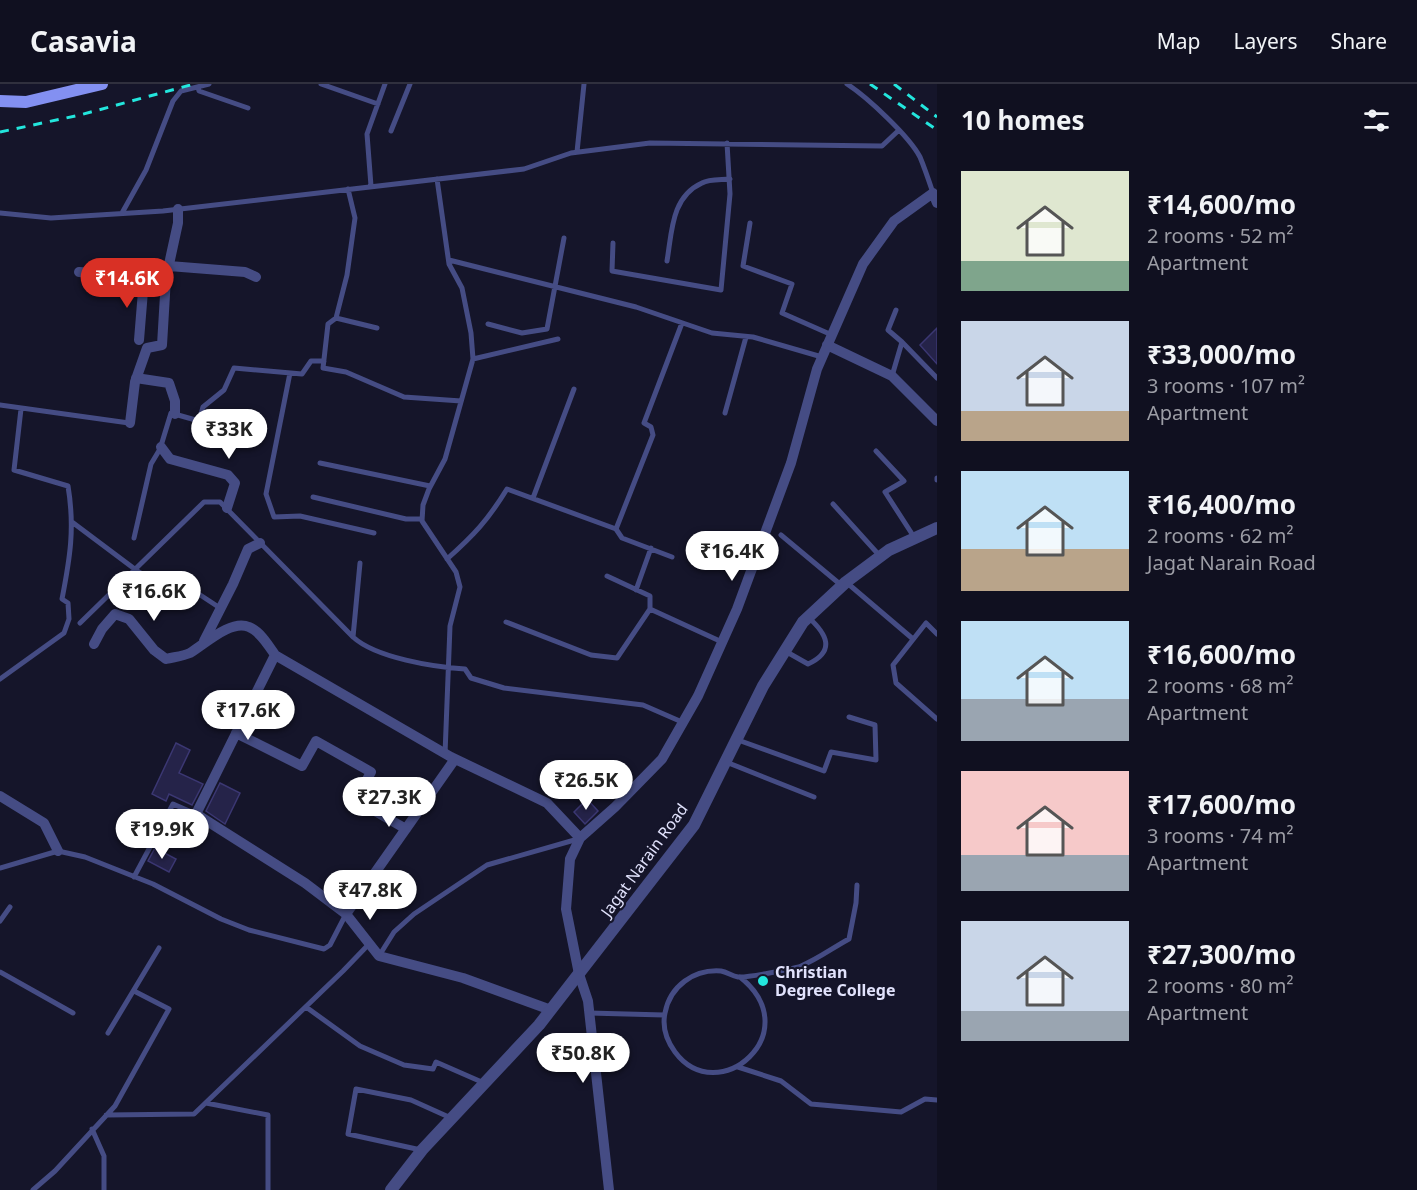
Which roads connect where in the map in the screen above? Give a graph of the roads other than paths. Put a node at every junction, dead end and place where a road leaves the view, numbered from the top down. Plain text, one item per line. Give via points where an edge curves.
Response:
1 (102, 84) edge
2 (209, 84) edge
3 (321, 84) edge
4 (385, 84) edge
5 (410, 84) edge
6 (584, 84) edge
7 (847, 84) edge
8 (198, 87) junction
9 (70, 88) edge
10 (0, 101) edge
11 (378, 104) junction
12 (248, 108) dead end
13 (899, 130) junction
14 (391, 131) dead end
15 (728, 143) junction
16 (578, 152) junction
17 (437, 179) junction
18 (730, 179) junction
19 (371, 186) junction
20 (348, 189) junction
21 (935, 198) edge
22 (178, 209) junction
23 (0, 213) edge
24 (122, 213) junction
25 (750, 223) dead end
26 (564, 238) dead end
27 (613, 243) dead end
28 (449, 260) junction
29 (667, 261) dead end
30 (169, 266) junction
31 (79, 272) dead end
32 (141, 277) junction
33 (256, 277) dead end
34 (166, 278) junction
35 (555, 288) junction
36 (896, 310) dead end
37 (336, 318) junction
38 (682, 323) junction
39 (488, 324) dead end
40 (377, 328) dead end
41 (746, 337) junction
42 (558, 339) dead end
43 (139, 340) dead end
44 (829, 340) junction
45 (902, 342) junction
46 (822, 357) junction
47 (473, 359) junction
48 (324, 361) junction
49 (290, 373) junction
50 (892, 376) junction
51 (136, 378) junction
52 (937, 378) edge
53 (574, 389) dead end
54 (461, 401) junction
55 (0, 405) edge
56 (21, 409) junction
57 (725, 413) dead end
58 (175, 414) junction
59 (936, 417) edge
60 (130, 423) joint
61 (160, 447) junction
62 (876, 451) dead end
63 (320, 463) dead end
64 (430, 486) junction
65 (313, 497) dead end
66 (532, 498) junction
67 (833, 504) dead end
68 (226, 508) junction
69 (422, 519) junction
70 (72, 522) junction
71 (937, 528) edge
72 (616, 529) junction
73 (374, 533) dead end
74 (781, 535) dead end
75 (134, 538) dead end
76 (915, 538) junction
77 (260, 543) junction
78 (651, 549) junction
79 (880, 556) junction
80 (672, 557) dead end
81 (447, 559) junction
82 (360, 563) dead end
83 (136, 570) junction
84 (607, 576) dead end
85 (166, 582) junction
86 (844, 584) junction
87 (636, 590) junction
88 (113, 592) junction
89 (141, 602) junction
90 (221, 609) junction
91 (650, 609) junction
92 (808, 618) junction
93 (129, 619) junction
94 (506, 622) dead end
95 (80, 623) dead end
96 (937, 634) edge
97 (353, 637) junction
98 (913, 639) junction
99 (204, 642) junction
100 (722, 643) junction
101 (94, 644) dead end
102 (785, 651) junction
103 (275, 655) junction
104 (447, 668) junction
105 (0, 679) edge
106 (849, 717) dead end
107 (937, 719) edge
108 (683, 723) junction
109 (236, 733) junction
110 (736, 739) junction
111 (450, 756) junction
112 (725, 762) junction
113 (0, 796) edge
114 (814, 797) dead end
115 (196, 814) junction
116 (406, 829) junction
117 (580, 838) junction
118 (58, 851) junction
119 (0, 868) edge
120 (134, 877) junction
121 (857, 885) dead end
122 (10, 906) dead end
123 (346, 914) junction
124 (0, 921) edge
125 (369, 944) junction
126 (159, 948) dead end
127 (379, 956) junction
128 (0, 972) edge
129 (579, 974) junction
130 (740, 977) junction
131 (134, 991) junction
132 (306, 1007) junction
133 (551, 1010) junction
134 (73, 1013) dead end
135 (589, 1013) junction
136 (664, 1015) junction
137 (108, 1033) dead end
138 (738, 1067) junction
139 (484, 1083) junction
140 (937, 1100) edge
141 (206, 1103) junction
142 (106, 1115) junction
143 (451, 1118) junction
144 (92, 1129) junction
145 (422, 1150) junction
146 (33, 1190) edge
147 (104, 1190) edge
148 (268, 1190) edge
149 (391, 1190) edge
150 (609, 1190) edge

1 - 9 main road
2 - 8 lane
3 - 11 lane
4 - 11 lane
5 - 14 lane
6 - 16 lane
7 - 13 lane
8 - 12 lane via 199,91
8 - 24 lane via 181,91 173,101 146,170
9 - 10 main road via 26,102
11 - 19 lane via 367,134
13 - 15 lane via 882,146
13 - 21 lane via 919,155
15 - 16 lane via 650,143
15 - 18 lane
16 - 17 lane via 524,169
17 - 19 lane
17 - 28 lane
18 - 27 lane via 721,290 612,271
18 - 29 lane via 703,182 680,200
19 - 20 lane
20 - 22 lane
20 - 37 lane via 355,218
21 - 44 street via 894,221 863,264
22 - 24 lane
22 - 30 street
23 - 24 lane via 51,218
25 - 44 lane via 742,266 792,284 782,313
26 - 35 lane
28 - 35 lane
28 - 47 lane via 462,288
30 - 33 street via 245,272
30 - 34 street
31 - 32 street
32 - 34 street
32 - 43 street
34 - 51 street via 162,345 147,348
35 - 38 lane via 636,307
35 - 39 lane via 548,329 522,333
36 - 45 lane via 888,330
37 - 40 lane
37 - 48 lane via 328,324
38 - 41 lane via 712,333
38 - 72 lane via 644,423 651,427 653,435
41 - 46 lane
41 - 57 lane
42 - 47 lane
44 - 46 street
44 - 50 street
45 - 50 lane
45 - 52 lane
46 - 100 street via 791,463
47 - 54 lane
48 - 49 lane via 311,361 302,374
48 - 54 lane via 323,368 346,372 404,397
49 - 58 lane via 234,368 224,390 203,407 199,421
49 - 73 lane via 266,494 274,517 300,516
50 - 59 street
51 - 58 street via 169,383
51 - 60 street
53 - 66 lane
54 - 64 lane via 445,459
55 - 56 lane
56 - 60 lane
56 - 70 lane via 14,470 68,486
58 - 61 lane via 171,413
61 - 68 street via 170,459 228,475 235,483
61 - 75 lane via 151,464
62 - 76 lane via 904,482 885,492
63 - 64 lane
64 - 69 lane
65 - 69 lane via 406,519
66 - 72 lane
66 - 81 lane via 507,489 476,533
67 - 79 lane
68 - 77 lane
68 - 83 lane via 220,502 204,502
69 - 81 lane
70 - 83 lane
70 - 105 lane via 62,600 68,603 69,619 64,633
71 - 76 street, Jagat Narain Road
72 - 78 lane via 622,538
74 - 86 lane
76 - 79 street, Jagat Narain Road
77 - 90 street via 248,549
77 - 97 lane
78 - 80 lane
78 - 87 lane
79 - 86 street, Jagat Narain Road
81 - 104 lane via 460,587 450,626
82 - 97 lane
83 - 85 lane via 154,582
83 - 88 lane
84 - 87 lane
85 - 89 street via 157,608
85 - 90 lane via 179,581
86 - 92 street, Jagat Narain Road
86 - 98 lane
87 - 91 lane via 650,596
88 - 89 street
88 - 95 lane
89 - 93 street
90 - 99 street
91 - 94 lane via 617,658 591,655
91 - 100 lane
92 - 102 street, Jagat Narain Road
92 - 102 lane via 822,629 824,650 808,664
93 - 99 street via 154,650 166,658 189,653
93 - 101 street via 115,614
96 - 98 lane via 926,623
97 - 104 lane via 375,652
98 - 107 lane via 893,665 896,683
99 - 103 street via 237,625 250,627
100 - 108 street
102 - 110 street, Jagat Narain Road
103 - 109 street
103 - 111 street
104 - 108 lane via 465,669 471,678 504,688 643,705
104 - 111 lane
106 - 110 lane via 875,724 876,760 831,752 824,771
108 - 117 street via 662,759
109 - 115 street
109 - 116 street via 302,766 316,741 371,772 356,800
110 - 112 street, Jagat Narain Road
111 - 116 street
111 - 117 street via 547,804
112 - 114 lane
112 - 129 street, Jagat Narain Road via 694,825
113 - 118 street via 44,823
115 - 120 lane via 173,804
115 - 123 street via 305,883
116 - 123 street
117 - 127 lane via 488,865 414,914 394,932
117 - 129 street via 570,859 566,909
118 - 119 lane
118 - 120 lane via 85,857
120 - 123 lane via 249,930 324,949
121 - 130 lane via 849,939 801,966
122 - 124 lane
123 - 125 street
125 - 127 street
125 - 132 lane
126 - 131 lane
127 - 133 street via 463,978
128 - 134 lane
129 - 133 street, Jagat Narain Road
129 - 135 street
130 - 136 lane via 724,971 692,976 669,999
130 - 138 lane via 761,1000 765,1015 759,1045
131 - 137 lane
131 - 142 lane via 169,1009 115,1106
132 - 139 lane via 360,1046 404,1065 434,1069 436,1062
132 - 141 lane
133 - 139 street, Jagat Narain Road
135 - 136 lane
135 - 150 street
136 - 138 lane via 670,1045 692,1067 715,1072
138 - 140 lane via 781,1081 811,1104 901,1112 925,1099
139 - 143 street, Jagat Narain Road
141 - 142 lane via 194,1114
141 - 148 lane via 268,1115
142 - 144 lane
143 - 145 street, Jagat Narain Road
143 - 145 lane via 411,1100 357,1089 348,1134
144 - 146 lane
144 - 147 lane via 104,1156
145 - 149 street, Jagat Narain Road

